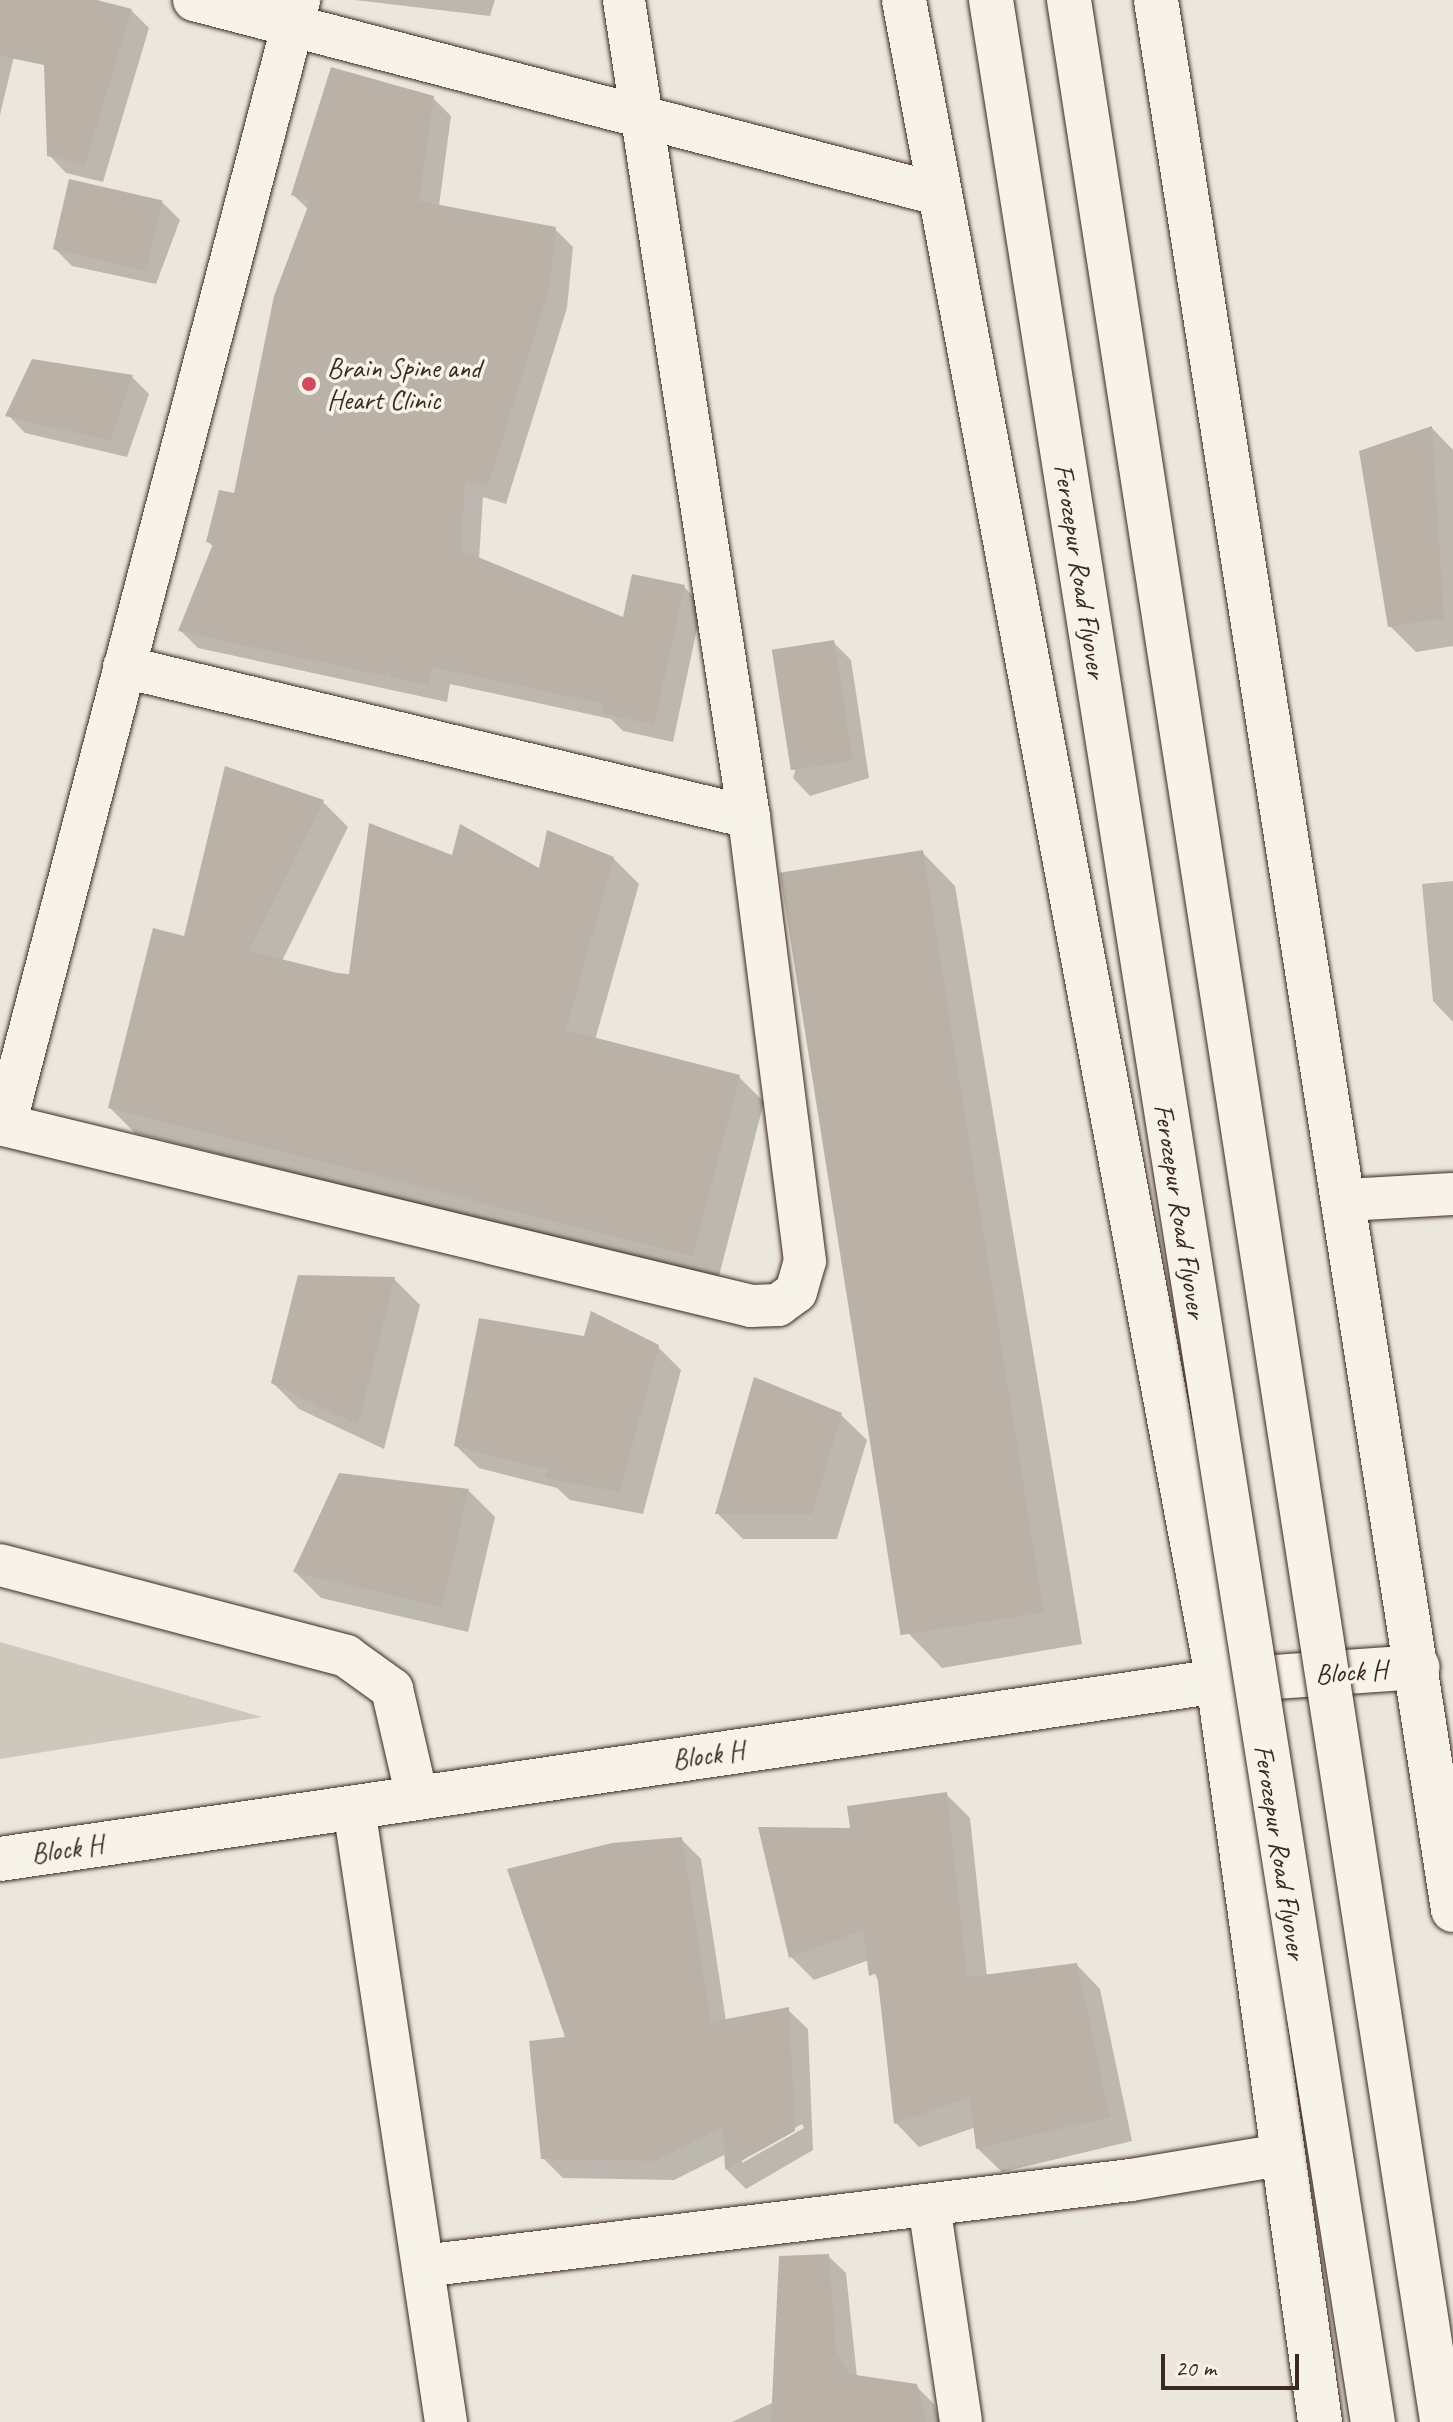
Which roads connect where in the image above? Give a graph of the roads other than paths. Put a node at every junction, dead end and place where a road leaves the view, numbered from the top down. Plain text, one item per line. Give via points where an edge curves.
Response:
1 (194, 0) edge
2 (624, 0) edge
3 (904, 0) edge
4 (991, 0) edge
5 (1069, 0) edge
6 (1156, 0) edge
7 (296, 12) edge
8 (641, 116) junction
9 (934, 193) junction
10 (124, 667) junction
11 (749, 817) junction
12 (2, 1124) edge
13 (1453, 1194) edge
14 (1345, 1200) junction
15 (0, 1565) edge
16 (1418, 1667) junction
17 (1218, 1681) junction
18 (417, 1797) junction
19 (354, 1808) junction
20 (0, 1859) edge
21 (1453, 1910) edge
22 (1280, 2155) junction
23 (929, 2205) junction
24 (423, 2266) junction
25 (446, 2422) edge
26 (961, 2422) edge
27 (1320, 2422) edge
28 (1373, 2422) edge
29 (1442, 2422) edge

1 - 7 street
2 - 8 street
3 - 9 main road
4 - 28 main road, Ferozepur Road Flyover, bridge
5 - 29 main road, bridge
6 - 14 main road
7 - 8 street
7 - 10 street
8 - 9 street
8 - 11 street
9 - 17 main road
10 - 11 street
10 - 12 street
11 - 12 street via 805,1261 796,1292 778,1305 751,1306
13 - 14 street
14 - 16 main road via 1386,1503
15 - 18 street via 346,1656 392,1689
16 - 17 main road, Block H
16 - 21 main road
17 - 18 main road, Block H
17 - 22 main road
18 - 19 main road, Block H
19 - 20 main road, Block H
19 - 24 street
22 - 23 street
22 - 27 main road
23 - 24 street
23 - 26 street
24 - 25 street

